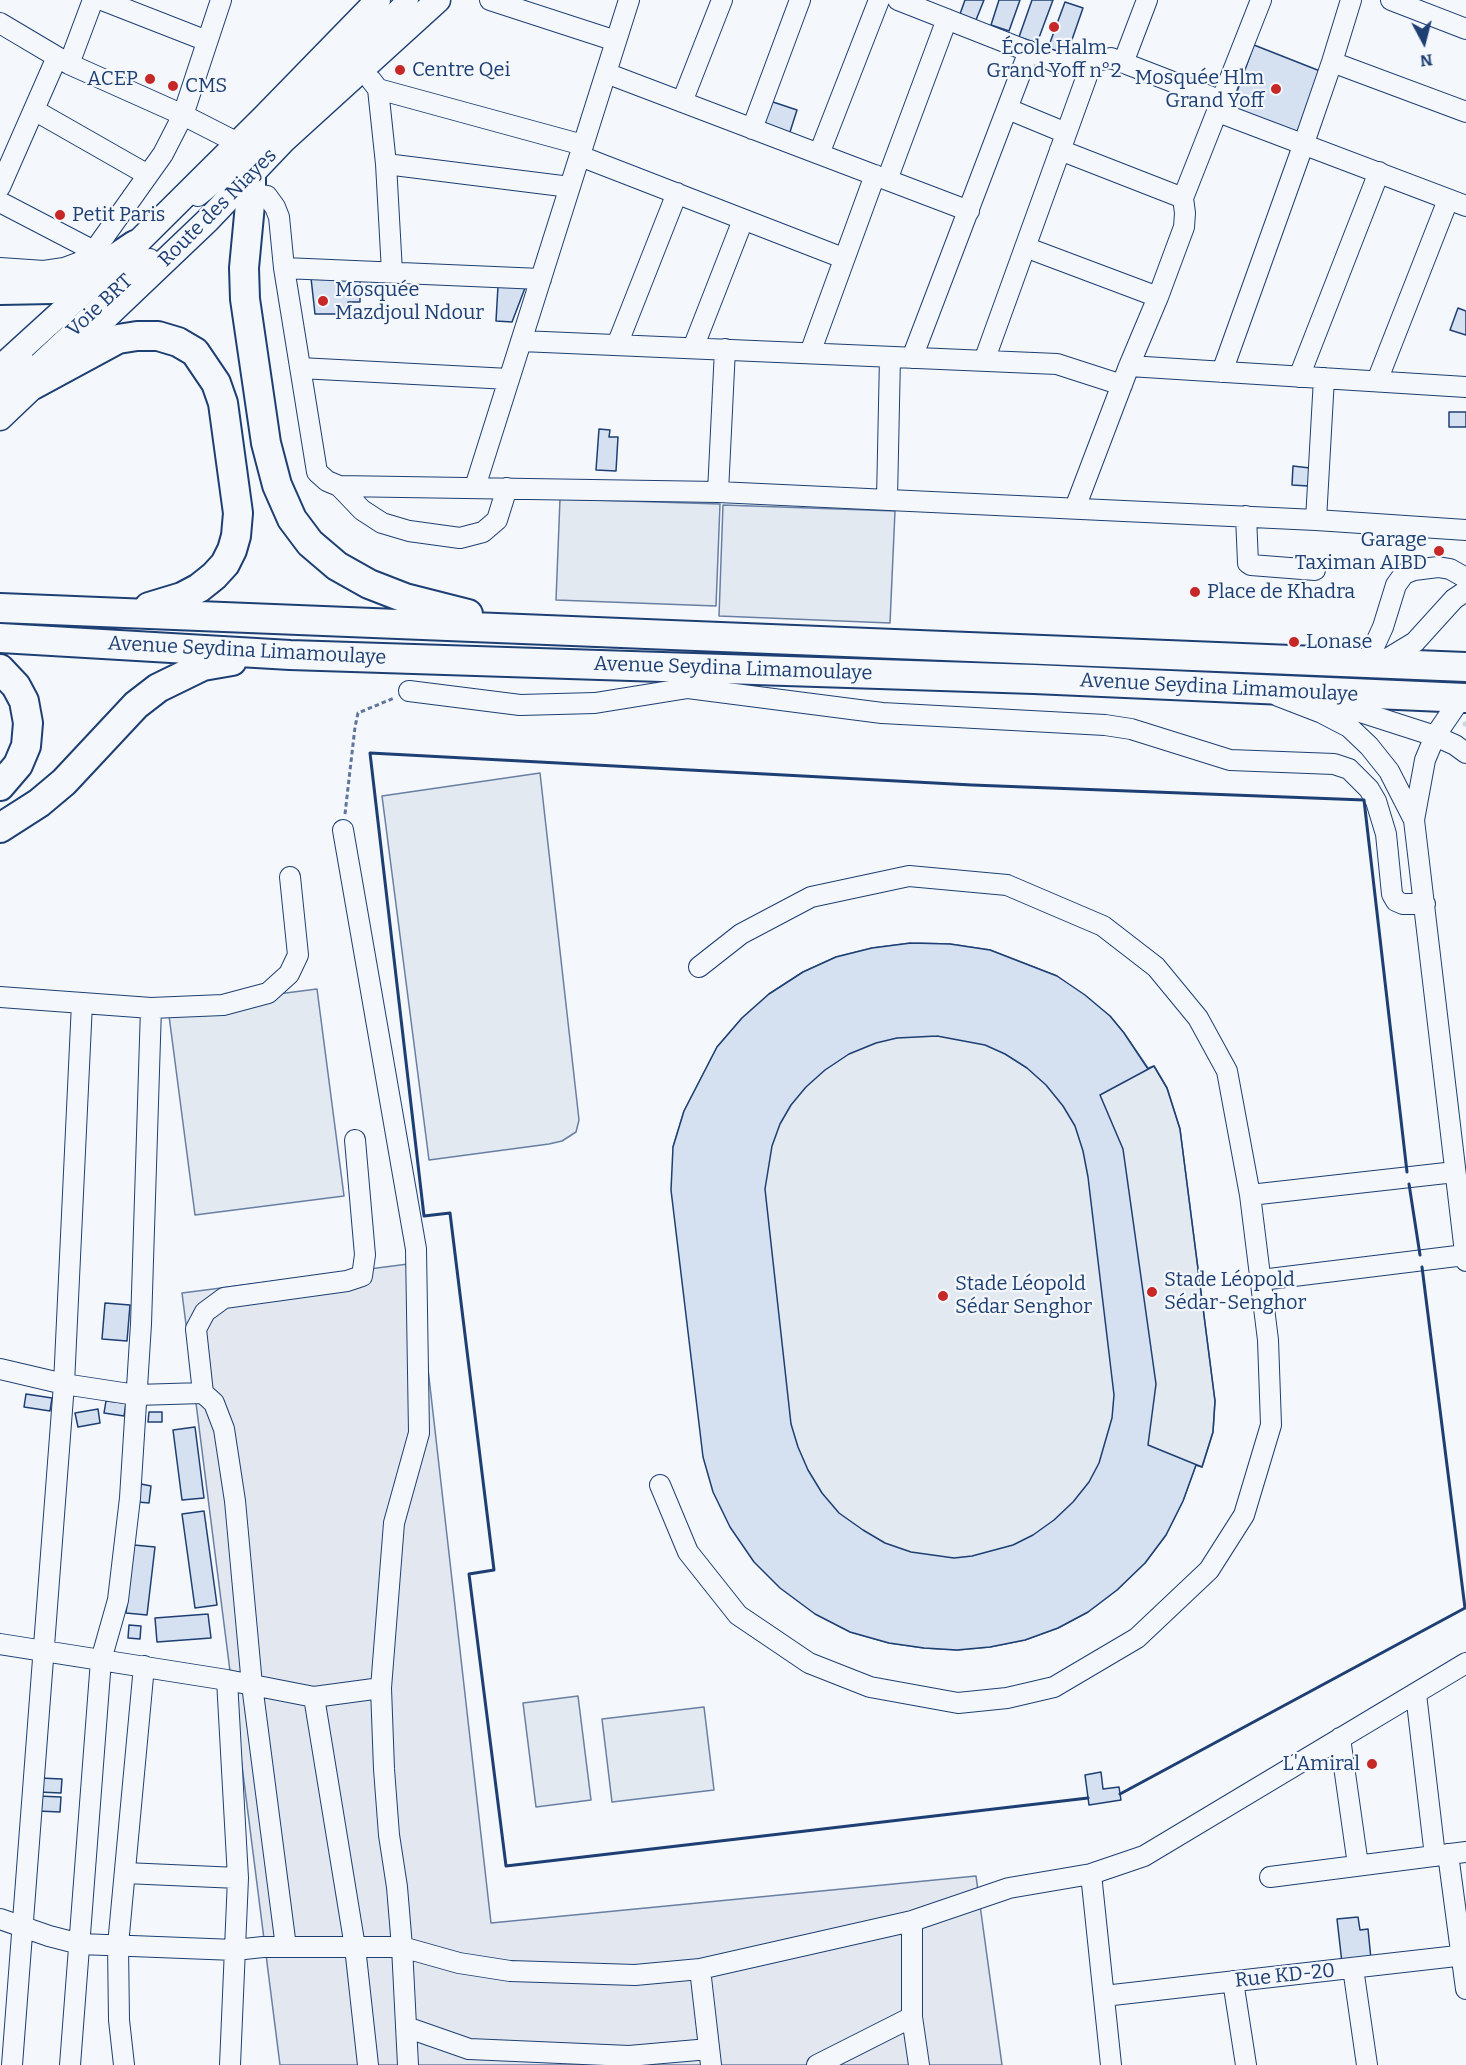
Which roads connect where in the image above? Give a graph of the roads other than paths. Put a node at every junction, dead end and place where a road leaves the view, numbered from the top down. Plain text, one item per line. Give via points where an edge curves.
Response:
1 (93, 0) edge
2 (102, 0) edge
3 (221, 0) edge
4 (378, 0) edge
5 (408, 0) edge
6 (438, 0) edge
7 (490, 0) edge
8 (629, 0) edge
9 (722, 0) edge
10 (800, 0) edge
11 (879, 0) edge
12 (898, 0) edge
13 (1147, 0) edge
14 (1261, 0) edge
15 (1351, 0) edge
16 (1391, 0) edge
17 (1427, 6) edge
18 (947, 19) junction
19 (0, 23) edge
20 (1466, 29) edge
21 (207, 41) junction
22 (616, 41) junction
23 (1029, 51) junction
24 (63, 60) junction
25 (1092, 62) junction
26 (1332, 62) junction
27 (1123, 63) junction
28 (362, 70) junction
29 (606, 73) junction
30 (378, 88) junction
31 (682, 102) junction
32 (1220, 106) junction
33 (1008, 109) junction
34 (34, 110) junction
35 (1466, 112) edge
36 (183, 115) junction
37 (752, 129) junction
38 (1063, 142) junction
39 (1304, 143) junction
40 (8, 146) edge
41 (581, 151) junction
42 (819, 154) junction
43 (386, 164) junction
44 (247, 167) junction
45 (1379, 172) junction
46 (148, 175) junction
47 (881, 178) junction
48 (0, 187) edge
49 (570, 187) junction
50 (677, 193) junction
51 (1183, 198) junction
52 (0, 202) edge
53 (1457, 203) edge
54 (969, 211) junction
55 (743, 220) junction
56 (135, 245) junction
57 (1025, 247) junction
58 (94, 251) junction
59 (843, 258) junction
60 (0, 268) edge
61 (284, 268) junction
62 (392, 273) junction
63 (541, 279) junction
64 (0, 290) edge
65 (1158, 297) junction
66 (521, 341) junction
67 (617, 345) junction
68 (693, 348) junction
69 (725, 349) junction
70 (810, 353) junction
71 (890, 357) junction
72 (912, 358) junction
73 (984, 361) junction
74 (1129, 366) junction
75 (0, 368) edge
76 (300, 368) junction
77 (1222, 372) junction
78 (1299, 377) junction
79 (1324, 378) junction
80 (509, 379) junction
81 (1377, 381) junction
82 (1464, 382) edge
83 (0, 383) edge
84 (33, 385) junction
85 (1122, 385) junction
86 (0, 400) edge
87 (0, 418) edge
88 (339, 486) junction
89 (475, 487) junction
90 (507, 488) junction
91 (718, 492) junction
92 (887, 499) junction
93 (1075, 508) junction
94 (1246, 516) junction
95 (1316, 519) junction
96 (1466, 530) edge
97 (1315, 570) dead end
98 (1466, 578) edge
99 (1466, 591) edge
100 (0, 608) edge
101 (128, 613) junction
102 (538, 629) junction
103 (0, 638) edge
104 (290, 655) junction
105 (1373, 663) junction
106 (1466, 667) edge
107 (0, 669) edge
108 (1261, 691) junction
109 (408, 692) road end
110 (1300, 692) junction
111 (1463, 698) edge
112 (1435, 736) junction
113 (1466, 753) edge
114 (0, 786) edge
115 (1414, 820) junction
116 (0, 828) edge
117 (343, 830) road end
118 (290, 877) dead end
119 (1425, 904) junction
120 (699, 967) dead end
121 (1, 1002) edge
122 (82, 1003) junction
123 (151, 1008) junction
124 (355, 1140) dead end
125 (1455, 1172) junction
126 (1250, 1195) junction
127 (1465, 1255) edge
128 (1466, 1261) edge
129 (1260, 1280) junction
130 (0, 1369) edge
131 (64, 1384) junction
132 (203, 1393) junction
133 (136, 1395) junction
134 (660, 1485) dead end
135 (0, 1644) edge
136 (45, 1650) junction
137 (101, 1660) junction
138 (1466, 1663) edge
139 (144, 1666) junction
140 (227, 1680) junction
141 (252, 1685) junction
142 (381, 1688) junction
143 (1416, 1694) junction
144 (314, 1696) junction
145 (1340, 1738) junction
146 (1450, 1854) edge
147 (1359, 1866) junction
148 (125, 1873) junction
149 (1090, 1874) junction
150 (1270, 1877) dead end
151 (238, 1878) junction
152 (0, 1919) edge
153 (912, 1921) junction
154 (22, 1927) junction
155 (80, 1944) junction
156 (118, 1945) junction
157 (286, 1947) junction
158 (356, 1947) junction
159 (402, 1947) junction
160 (235, 1950) junction
161 (1464, 1955) edge
162 (1353, 1968) junction
163 (700, 1969) junction
164 (1233, 1982) junction
165 (1466, 1989) edge
166 (1104, 1996) junction
167 (912, 2017) junction
168 (406, 2027) junction
169 (710, 2057) edge
170 (12, 2065) edge
171 (70, 2065) edge
172 (124, 2065) edge
173 (230, 2065) edge
174 (368, 2065) edge
175 (408, 2065) edge
176 (817, 2065) edge
177 (919, 2065) edge
178 (1111, 2065) edge
179 (1246, 2065) edge
180 (1367, 2065) edge

1 - 24 street
2 - 21 street
3 - 21 street
4 - 44 main road, Route des Niayes
5 - 44 street, Voie BRT
6 - 28 main road, Route des Niayes
7 - 22 street
8 - 22 street
9 - 31 street
10 - 37 street
11 - 42 street
12 - 18 street
13 - 27 street
14 - 32 street
15 - 26 street
16 - 17 street
17 - 20 street
18 - 23 street
18 - 47 street
19 - 24 street
21 - 36 street
22 - 29 street
23 - 25 street via 1071,66
23 - 33 street
24 - 34 street
24 - 36 street
25 - 27 street via 1111,58
25 - 38 street
26 - 35 street
26 - 39 street
27 - 32 street
28 - 30 street
28 - 44 main road, Route des Niayes
29 - 31 street
29 - 41 street
30 - 41 street
30 - 43 street
31 - 37 street
32 - 39 street
32 - 51 street
33 - 38 street
33 - 54 street
34 - 40 street
34 - 46 street
36 - 44 street
36 - 46 street
37 - 42 street
38 - 51 street
38 - 57 street
39 - 45 street
39 - 77 street
40 - 48 street
41 - 49 street
41 - 50 street
42 - 47 street
43 - 49 street
43 - 62 street
44 - 56 main road, Route des Niayes
44 - 61 street via 275,207 281,227
44 - 83 street, Voie BRT via 205,190
44 - 84 main road, Route des Niayes via 208,220
44 - 86 street, Voie BRT
44 - 102 highway via 246,310 266,443 277,485 292,519 310,543 337,566 369,584 446,609
45 - 53 street
45 - 78 street
46 - 58 street
47 - 54 street
47 - 59 street
49 - 63 street
50 - 55 street
50 - 67 street
51 - 65 street via 1184,226
52 - 58 street
53 - 81 street
54 - 72 street
55 - 59 street
55 - 68 street
56 - 64 highway via 71,284 52,289
56 - 75 main road, Route des Niayes
57 - 65 street
57 - 73 street
58 - 60 street via 64,268
59 - 70 street
61 - 62 street
61 - 76 street
62 - 63 street
63 - 66 street
65 - 74 street
66 - 67 street
66 - 80 street
67 - 68 street
68 - 69 street
69 - 70 street
69 - 91 street
70 - 71 street
71 - 72 street
71 - 92 street
72 - 73 street
73 - 85 street via 1057,364
74 - 77 street
74 - 85 street
76 - 80 street
76 - 88 street via 317,472
77 - 78 street
78 - 79 street
79 - 81 street
79 - 95 street
80 - 89 street
81 - 82 street
84 - 87 main road, Route des Niayes
84 - 101 highway via 118,339 137,336 158,336 195,352 216,383 223,403 238,513 232,550 225,564 199,588
85 - 93 street
88 - 89 street
88 - 90 street via 362,510 382,523 460,538 483,532 497,520
89 - 90 street
90 - 91 street
91 - 92 street
92 - 93 street
93 - 94 street
94 - 95 street
94 - 97 street via 1251,565
95 - 96 street
98 - 105 street via 1438,567 1404,574 1396,585
99 - 105 street via 1415,642
100 - 101 highway, Avenue Seydina Limamoulaye
101 - 102 highway, Avenue Seydina Limamoulaye
102 - 105 highway, Avenue Seydina Limamoulaye
103 - 104 highway, Avenue Seydina Limamoulaye
104 - 108 highway, Avenue Seydina Limamoulaye via 1034,679
104 - 116 highway via 203,666 158,688 136,705 64,782
105 - 106 highway, Avenue Seydina Limamoulaye
107 - 114 highway via 24,701 28,723 26,746 18,765
108 - 110 highway, Avenue Seydina Limamoulaye
108 - 115 street via 1349,727 1389,771
109 - 119 street via 520,705 595,703 688,688 882,713 1105,725 1131,729 1230,760 1334,764 1349,769 1376,801 1386,834 1396,901
110 - 111 highway, Avenue Seydina Limamoulaye
110 - 112 street
111 - 112 street
112 - 113 street
112 - 115 street via 1425,760
115 - 119 street
117 - 142 street via 416,1249 419,1433 394,1523
118 - 123 street via 298,955 289,975 268,993 223,1005
119 - 125 street
120 - 126 street via 741,934 811,897 909,876 1007,885 1103,926 1156,968 1198,1018 1227,1071
121 - 122 street
122 - 123 street
122 - 131 street
123 - 133 street
124 - 132 street via 365,1255 362,1276 224,1298 204,1312 196,1329
125 - 126 street
125 - 127 street
126 - 129 street
127 - 128 street
127 - 129 street
129 - 134 street via 1269,1340 1271,1425 1244,1515 1206,1575 1137,1638 1054,1687 1007,1698 958,1703 870,1687 809,1663 738,1615 688,1552
130 - 131 street
131 - 133 street
131 - 136 street
132 - 133 street
132 - 141 street via 214,1402 224,1429 235,1501
133 - 137 street via 130,1498 118,1600
135 - 136 street
136 - 137 street
136 - 154 street
137 - 139 street
137 - 155 street
138 - 143 street
139 - 140 street
139 - 148 street
140 - 141 street
140 - 151 street
141 - 144 street
141 - 157 street
142 - 144 street
142 - 159 street via 389,1835
143 - 145 street
143 - 146 street
144 - 158 street
145 - 147 street
145 - 149 street via 1144,1856
146 - 147 street
146 - 161 street
147 - 150 street
148 - 151 street
148 - 156 street
149 - 153 street via 1009,1888
149 - 166 street
151 - 160 street
152 - 154 street
153 - 163 street
153 - 167 street
154 - 155 street
154 - 170 street
155 - 156 street
155 - 171 street
156 - 160 street
156 - 172 street
157 - 158 street
157 - 160 street
158 - 159 street
158 - 174 street
159 - 163 street via 459,1963 510,1971 635,1975
159 - 168 street
160 - 173 street
161 - 162 street, Rue KD-20
161 - 165 street
162 - 164 street, Rue KD-20
162 - 180 street
163 - 169 street
164 - 166 street, Rue KD-20
164 - 179 street
166 - 178 street
167 - 176 street
167 - 177 street
168 - 169 street via 469,2049
168 - 175 street

